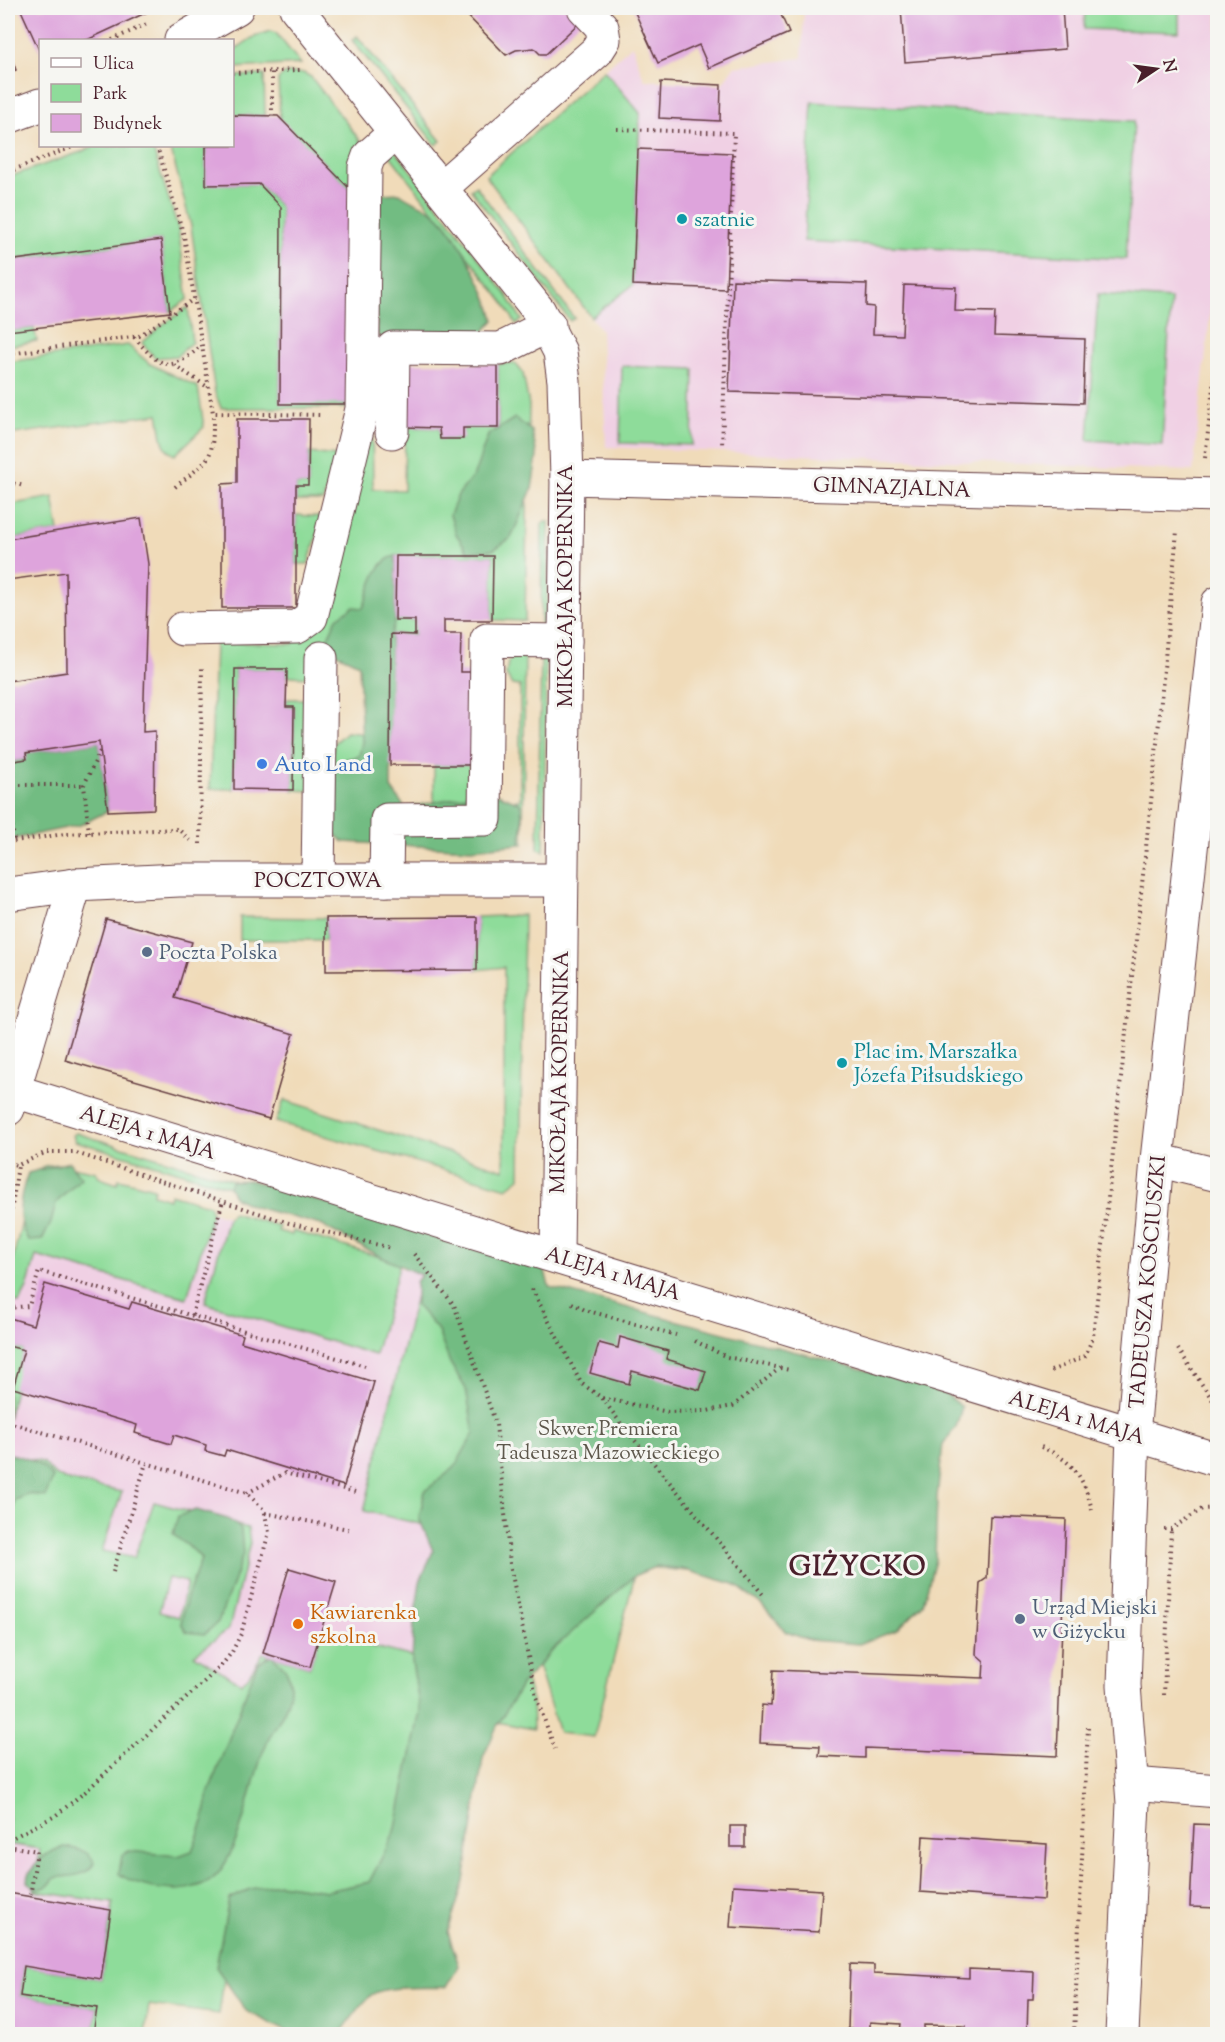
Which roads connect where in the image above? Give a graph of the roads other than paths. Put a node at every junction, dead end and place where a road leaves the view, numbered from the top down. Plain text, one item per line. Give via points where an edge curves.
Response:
1 (237, 8) edge
2 (296, 8) edge
3 (584, 8) edge
4 (170, 29) edge
5 (39, 105) edge
6 (8, 117) edge
7 (396, 132) junction
8 (442, 187) junction
9 (549, 325) junction
10 (392, 432) dead end
11 (567, 478) junction
12 (1203, 487) edge
13 (1218, 603) edge
14 (192, 629) road end
15 (565, 640) junction
16 (321, 658) dead end
17 (1208, 790) edge
18 (318, 880) junction
19 (386, 880) junction
20 (562, 880) junction
21 (75, 885) junction
22 (8, 894) edge
23 (9, 1096) edge
24 (1157, 1160) junction
25 (1218, 1175) edge
26 (557, 1256) junction
27 (1134, 1435) junction
28 (1218, 1460) edge
29 (1133, 1784) junction
30 (1218, 1791) edge
31 (1122, 2034) edge

1 - 4 street
2 - 7 street, MIKOŁAJA KOPERNIKA
3 - 8 street via 602,27 604,40 597,51
5 - 6 street
7 - 8 street, MIKOŁAJA KOPERNIKA
7 - 14 street via 369,156 365,167 360,416 311,617 297,627
8 - 9 street, MIKOŁAJA KOPERNIKA
9 - 10 street via 501,349 393,348
9 - 11 street, MIKOŁAJA KOPERNIKA via 560,352 564,381
11 - 12 street, GIMNAZJALNA
11 - 15 street, MIKOŁAJA KOPERNIKA
13 - 17 street, TADEUSZA KOŚCIUSZKI
15 - 19 street via 487,640 485,819 387,820
15 - 20 street, MIKOŁAJA KOPERNIKA
16 - 18 street
17 - 24 street, TADEUSZA KOŚCIUSZKI
18 - 19 street, POCZTOWA
18 - 21 street, POCZTOWA
19 - 20 street, POCZTOWA
20 - 26 street, MIKOŁAJA KOPERNIKA
21 - 22 street, POCZTOWA
21 - 23 street
23 - 26 street, ALEJA 1 MAJA
24 - 25 street
24 - 27 street, TADEUSZA KOŚCIUSZKI
26 - 27 street, ALEJA 1 MAJA
27 - 28 street, ALEJA 1 MAJA
27 - 29 street, TADEUSZA KOŚCIUSZKI via 1124,1684
29 - 30 street
29 - 31 street, TADEUSZA KOŚCIUSZKI

